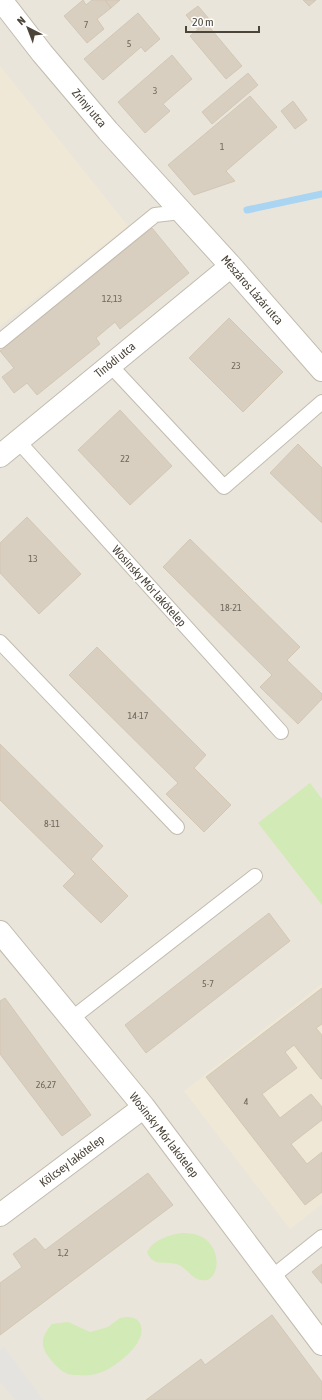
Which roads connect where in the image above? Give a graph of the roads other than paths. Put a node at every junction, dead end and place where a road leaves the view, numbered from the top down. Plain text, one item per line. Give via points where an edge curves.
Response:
1 (1, 0) edge
2 (182, 212) junction
3 (231, 266) junction
4 (0, 341) edge
5 (110, 365) junction
6 (322, 370) edge
7 (322, 402) edge
8 (18, 441) junction
9 (0, 456) edge
10 (0, 642) edge
11 (281, 732) dead end
12 (177, 827) dead end
13 (255, 876) dead end
14 (0, 932) edge
15 (71, 1019) junction
16 (144, 1107) junction
17 (0, 1215) edge
18 (322, 1237) edge
19 (272, 1277) junction
20 (322, 1344) edge

1 - 2 street, Zrínyi utca via 108,131
2 - 3 street, Mészáros Lázár utca
2 - 4 lane via 155,215
3 - 5 street, Tinódi utca
3 - 6 street, Mészáros Lázár utca
5 - 7 lane via 224,488
5 - 8 street, Tinódi utca
8 - 9 street, Tinódi utca
8 - 11 lane, Wosinsky Mór lakótelep
10 - 12 lane
13 - 15 lane
14 - 15 street, Wosinsky Mór lakótelep
15 - 16 street, Wosinsky Mór lakótelep
16 - 17 street, Kölcsey lakótelep
16 - 19 street, Wosinsky Mór lakótelep
18 - 19 lane
19 - 20 street, Wosinsky Mór lakótelep

